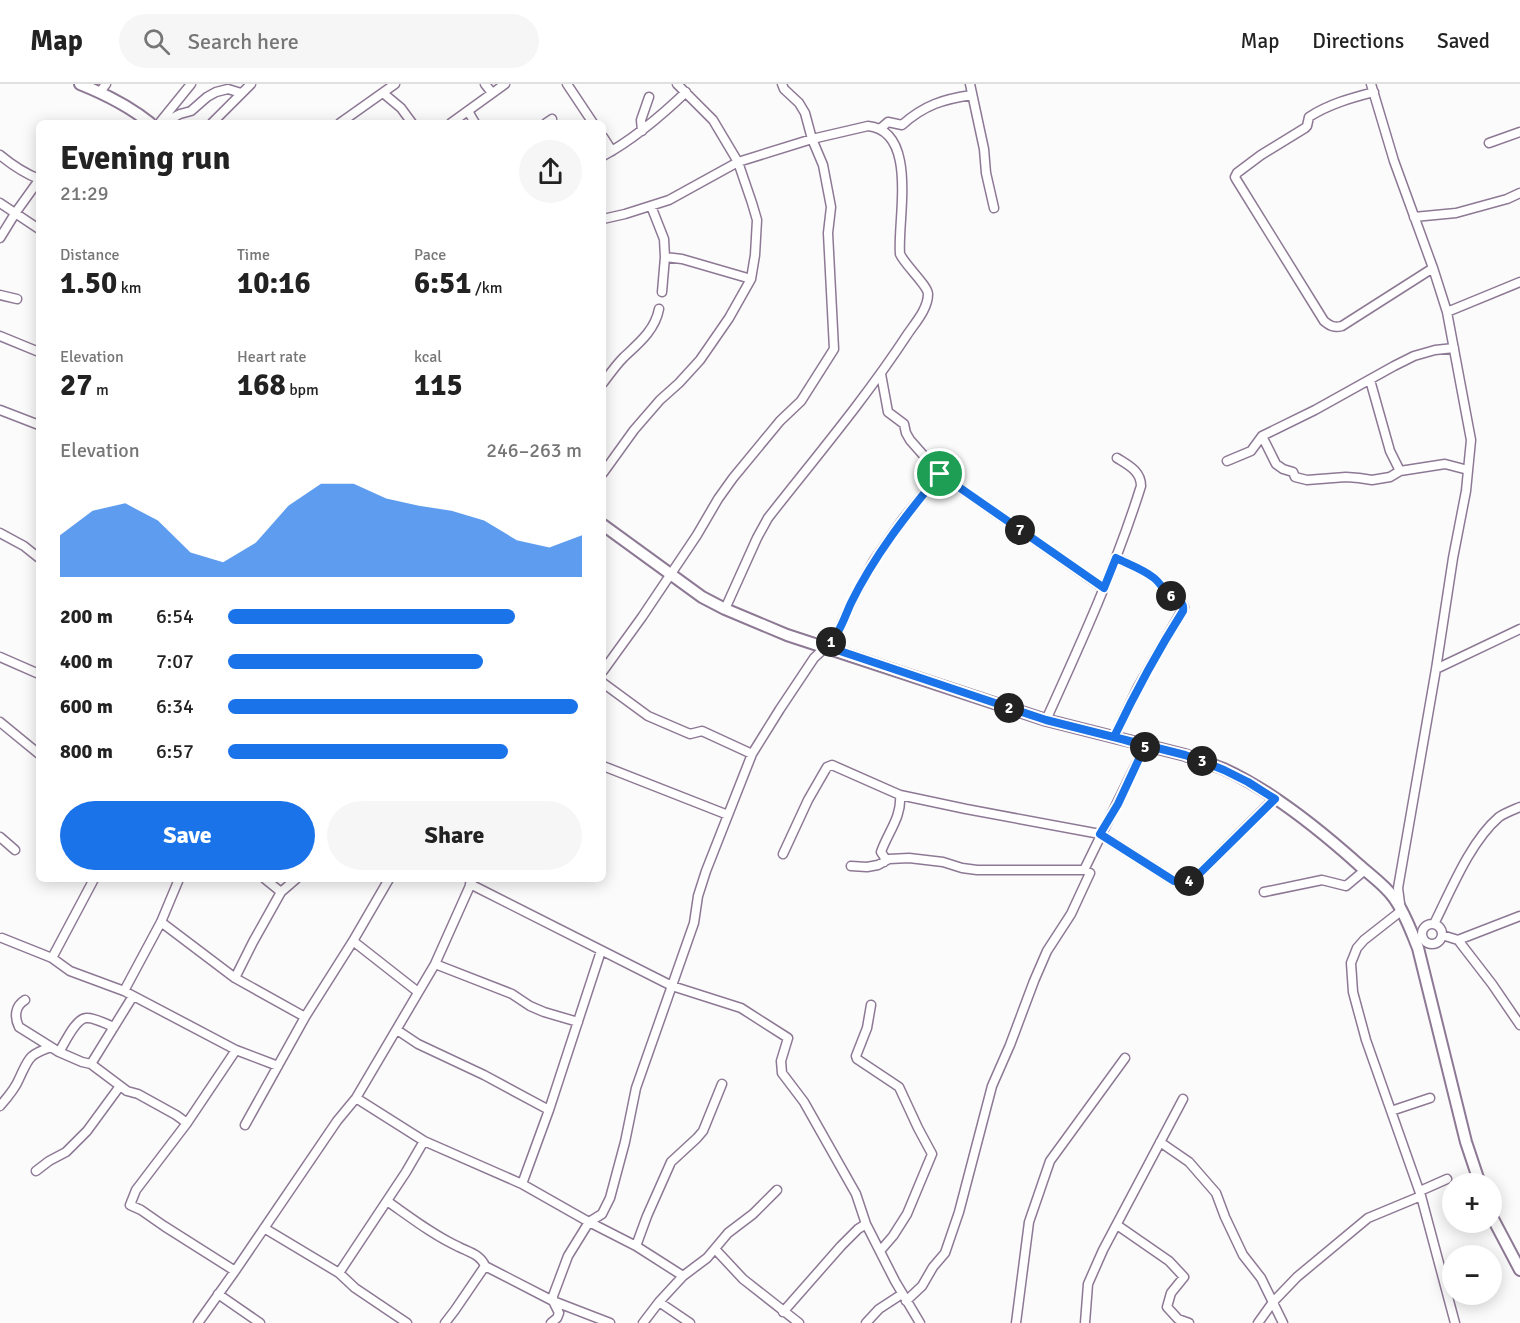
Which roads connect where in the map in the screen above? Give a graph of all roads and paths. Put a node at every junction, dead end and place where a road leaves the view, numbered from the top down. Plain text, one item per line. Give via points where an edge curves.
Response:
1 (80, 84) edge
2 (191, 84) edge
3 (250, 84) edge
4 (395, 84) edge
5 (485, 84) edge
6 (505, 84) edge
7 (567, 84) edge
8 (677, 84) edge
9 (782, 84) edge
10 (970, 84) edge
11 (103, 88) edge
12 (1372, 88) edge
13 (686, 92) junction
14 (241, 93) junction
15 (383, 93) junction
16 (492, 93) junction
17 (972, 95) junction
18 (649, 97) dead end
19 (468, 111) junction
20 (146, 120) edge
21 (164, 120) edge
22 (168, 120) edge
23 (215, 120) edge
24 (344, 120) edge
25 (410, 120) edge
26 (455, 120) edge
27 (473, 120) edge
28 (591, 120) edge
29 (880, 129) junction
30 (642, 132) junction
31 (1520, 132) edge
32 (812, 139) junction
33 (606, 142) edge
34 (1488, 143) dead end
35 (612, 151) junction
36 (606, 154) edge
37 (0, 155) edge
38 (738, 162) junction
39 (36, 178) edge
40 (36, 183) edge
41 (1520, 194) edge
42 (0, 202) edge
43 (651, 206) junction
44 (994, 208) dead end
45 (16, 212) junction
46 (1414, 217) junction
47 (606, 218) edge
48 (36, 227) edge
49 (0, 238) edge
50 (665, 257) junction
51 (1433, 268) junction
52 (751, 279) junction
53 (1520, 283) edge
54 (662, 292) dead end
55 (0, 296) edge
56 (17, 299) dead end
57 (659, 309) dead end
58 (1447, 312) junction
59 (0, 336) edge
60 (1454, 348) junction
61 (36, 351) edge
62 (881, 374) junction
63 (606, 379) edge
64 (1370, 380) junction
65 (0, 410) edge
66 (36, 424) edge
67 (1262, 435) junction
68 (1117, 458) dead end
69 (1227, 461) dead end
70 (606, 469) edge
71 (1468, 470) junction
72 (1400, 471) junction
73 (940, 474) junction
74 (606, 527) edge
75 (0, 532) edge
76 (36, 556) edge
77 (1116, 558) junction
78 (669, 574) junction
79 (1104, 588) junction
80 (725, 609) junction
81 (1520, 629) edge
82 (825, 646) junction
83 (0, 657) edge
84 (606, 663) edge
85 (1436, 669) junction
86 (36, 673) edge
87 (606, 685) edge
88 (1046, 720) junction
89 (2, 727) edge
90 (1114, 737) junction
91 (1145, 746) junction
92 (36, 752) edge
93 (752, 754) junction
94 (606, 767) edge
95 (900, 795) junction
96 (1275, 799) junction
97 (1520, 807) edge
98 (728, 815) junction
99 (1100, 834) junction
100 (0, 837) edge
101 (15, 850) dead end
102 (783, 854) dead end
103 (886, 860) junction
104 (851, 866) dead end
105 (1365, 870) junction
106 (1090, 873) dead end
107 (92, 882) edge
108 (178, 882) edge
109 (269, 882) edge
110 (293, 882) edge
111 (387, 882) edge
112 (471, 882) edge
113 (281, 892) junction
114 (1263, 892) dead end
115 (1404, 915) junction
116 (1520, 916) edge
117 (161, 922) junction
118 (1434, 924) junction
119 (1424, 929) junction
120 (1442, 935) junction
121 (2, 938) dead end
122 (1458, 940) junction
123 (353, 941) junction
124 (1429, 943) junction
125 (601, 951) junction
126 (52, 958) junction
127 (1422, 962) junction
128 (435, 964) junction
129 (235, 978) junction
130 (672, 987) junction
131 (124, 991) junction
132 (418, 992) junction
133 (133, 996) junction
134 (25, 1000) dead end
135 (871, 1005) dead end
136 (305, 1017) junction
137 (578, 1022) junction
138 (1520, 1025) edge
139 (114, 1027) junction
140 (397, 1029) junction
141 (55, 1049) junction
142 (236, 1050) junction
143 (1125, 1058) dead end
144 (91, 1064) junction
145 (278, 1066) junction
146 (722, 1084) dead end
147 (120, 1086) junction
148 (356, 1098) junction
149 (1430, 1098) dead end
150 (4, 1099) edge
151 (1183, 1099) dead end
152 (0, 1106) edge
153 (549, 1110) junction
154 (1391, 1110) junction
155 (187, 1123) junction
156 (245, 1125) dead end
157 (424, 1141) junction
158 (1160, 1142) junction
159 (36, 1171) dead end
160 (1476, 1173) edge
161 (1442, 1182) edge
162 (522, 1184) junction
163 (777, 1190) dead end
164 (1421, 1194) junction
165 (387, 1201) junction
166 (589, 1222) junction
167 (867, 1224) junction
168 (1117, 1225) junction
169 (264, 1228) junction
170 (1502, 1233) edge
171 (636, 1246) junction
172 (715, 1249) junction
173 (880, 1251) junction
174 (1517, 1257) edge
175 (485, 1266) junction
176 (1520, 1270) edge
177 (235, 1271) junction
178 (339, 1274) junction
179 (683, 1276) junction
180 (218, 1294) junction
181 (904, 1297) junction
182 (553, 1301) junction
183 (659, 1302) junction
184 (1273, 1302) junction
185 (783, 1312) junction
186 (198, 1323) edge
187 (260, 1323) edge
188 (407, 1323) edge
189 (445, 1323) edge
190 (551, 1323) edge
191 (610, 1323) edge
192 (643, 1323) edge
193 (690, 1323) edge
194 (799, 1323) edge
195 (866, 1323) edge
196 (920, 1323) edge
197 (1016, 1323) edge
198 (1085, 1323) edge
199 (1190, 1323) edge
200 (1258, 1323) edge
201 (1283, 1323) edge
202 (1455, 1323) edge

1 - 11 street
2 - 21 street
3 - 14 street
4 - 15 street
5 - 16 street
6 - 16 street
7 - 28 street
8 - 13 street
9 - 32 street via 802,108
10 - 17 street
11 - 20 street
12 - 46 street
12 - 51 street via 1309,117 1305,128 1261,155 1235,177 1330,326 1342,326
13 - 30 street
13 - 38 street via 713,120
14 - 22 street via 228,89 216,92 191,111
14 - 23 street
15 - 24 street
15 - 25 street
16 - 19 street
17 - 29 street via 948,99 902,125 888,122
17 - 44 street
18 - 30 street via 641,120
19 - 26 street
19 - 27 street
29 - 32 street via 868,126
29 - 62 street via 891,138 901,164 900,254 928,292 924,308
30 - 35 street
31 - 34 street
32 - 38 street
32 - 78 street via 823,165 831,207 828,233 834,349 801,401 733,478
33 - 35 street
35 - 36 street
37 - 39 street
38 - 43 street
38 - 52 street via 757,220
40 - 45 street
41 - 46 street via 1456,213
42 - 45 street
43 - 47 street
43 - 50 street via 662,234
45 - 48 street
45 - 49 street
46 - 51 street
50 - 52 street
50 - 54 street
51 - 58 street
52 - 70 street via 700,360 647,415
53 - 58 street
55 - 56 street
57 - 63 street via 650,331
58 - 60 street
59 - 61 street
60 - 64 street via 1414,356
60 - 71 street via 1471,440
62 - 73 street via 888,412 904,424 910,440
62 - 80 street via 768,518
64 - 67 street
64 - 72 street via 1390,451
65 - 66 street
67 - 69 street via 1251,451
67 - 72 street via 1276,464 1299,479 1372,480
68 - 77 street via 1135,470 1142,482
71 - 72 street via 1444,464
71 - 85 street
73 - 79 street
73 - 82 street via 873,562 837,634
74 - 78 street
75 - 76 street
77 - 79 street
77 - 90 street via 1152,576 1184,608
78 - 80 street
78 - 84 street
79 - 88 street
80 - 82 street
81 - 85 street
82 - 88 street
82 - 93 street
83 - 86 street
85 - 115 street via 1398,888
87 - 93 street via 648,716 690,734 702,731
88 - 90 street
89 - 92 street
90 - 91 street
91 - 96 street via 1185,755 1224,770
91 - 99 street
93 - 98 street
94 - 98 street
95 - 99 street
95 - 102 street via 829,765
95 - 103 street via 896,821 881,852
96 - 99 street via 1197,876 1184,884
96 - 105 street
97 - 118 street via 1500,816 1480,838
98 - 130 street via 706,871 694,923
99 - 103 street via 1084,870 977,870 909,858
100 - 101 street
103 - 104 street via 878,866
105 - 114 street via 1346,886 1322,880
105 - 115 street via 1394,898
106 - 181 street via 1071,915 1047,951 992,1086 945,1253 922,1286
107 - 126 street
108 - 117 street
109 - 113 street
110 - 113 street
111 - 123 street
112 - 125 street
112 - 128 street
113 - 129 street
115 - 119 street
115 - 127 street
115 - 154 street via 1364,940 1351,963 1359,1016
116 - 122 street
117 - 129 street
117 - 131 street
118 - 119 street
118 - 120 street
119 - 124 street via 1424,939
120 - 122 street
120 - 124 street via 1437,942
121 - 126 street
122 - 138 street
123 - 132 street
123 - 136 street
124 - 127 street
125 - 130 street
125 - 137 street
126 - 131 street via 70,971
127 - 160 street
128 - 132 street
128 - 137 street via 512,994 544,1012
129 - 136 street
130 - 166 street via 636,1088 615,1184 602,1214
130 - 167 street via 741,1008 788,1038 781,1060 782,1073 804,1102 856,1194
131 - 133 street
132 - 140 street
133 - 139 street
133 - 142 street
134 - 141 street via 17,1009 19,1027
135 - 173 street via 857,1059 899,1088 932,1154 907,1214
136 - 145 street
137 - 153 street
139 - 141 street via 83,1018
139 - 144 street
140 - 148 street
140 - 153 street via 418,1044
141 - 144 street
141 - 150 street via 38,1052 25,1063 19,1081
142 - 145 street
142 - 155 street
143 - 197 street via 1050,1161 1029,1221
144 - 147 street
145 - 156 street
146 - 171 street via 703,1131 671,1161
147 - 155 street
147 - 159 street via 87,1131 66,1152
148 - 157 street
148 - 169 street
149 - 154 street
150 - 152 street
151 - 158 street
153 - 162 street
154 - 164 street
155 - 177 street via 136,1190 130,1205
157 - 162 street
157 - 165 street
158 - 168 street
158 - 184 street via 1189,1162 1216,1193 1243,1255
161 - 164 street
162 - 166 street
163 - 172 street
164 - 184 street via 1368,1218
164 - 202 street
165 - 175 street via 444,1240 478,1256
165 - 178 street
166 - 171 street
166 - 182 street via 568,1256
167 - 173 street
167 - 185 street via 841,1246
168 - 198 street via 1088,1284
168 - 199 street via 1169,1261 1184,1277 1171,1293 1167,1307
169 - 177 street
169 - 178 street
170 - 174 street
171 - 179 street
172 - 179 street
172 - 185 street
173 - 181 street
174 - 176 street
175 - 182 street
175 - 189 street
177 - 180 street
178 - 188 street
179 - 183 street
180 - 186 street
180 - 187 street
181 - 195 street via 879,1309
181 - 196 street
182 - 190 street via 559,1313
182 - 191 street
183 - 192 street
183 - 193 street
184 - 200 street
184 - 201 street
185 - 194 street

